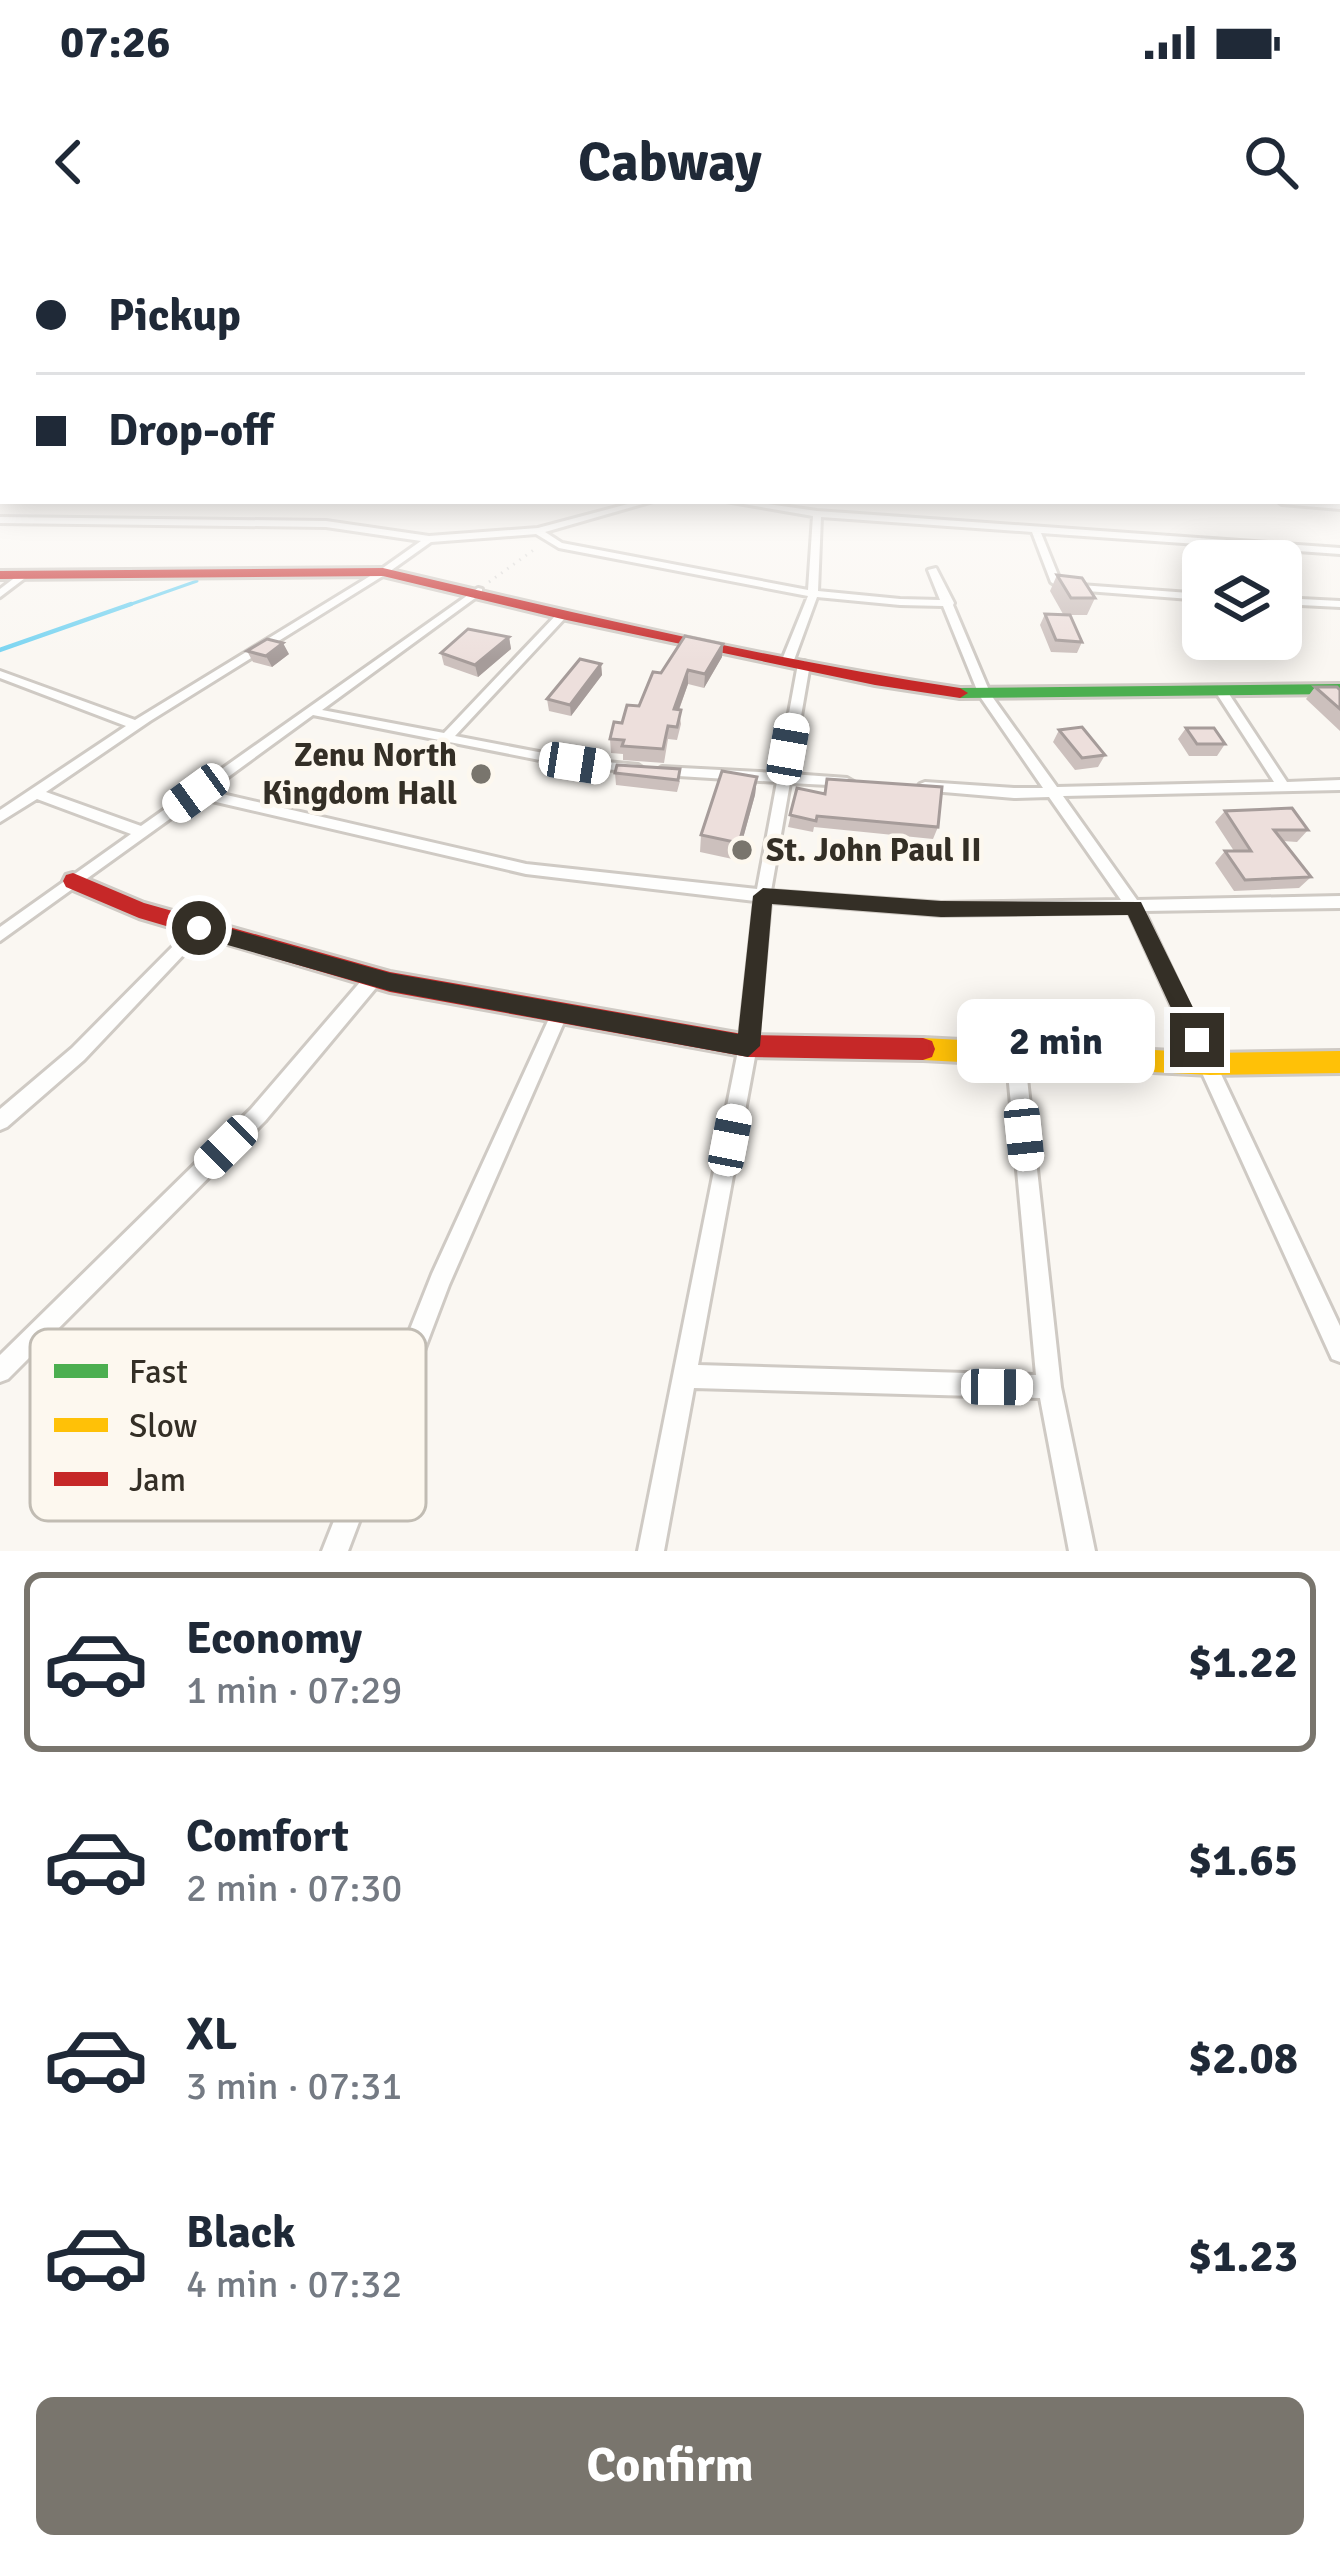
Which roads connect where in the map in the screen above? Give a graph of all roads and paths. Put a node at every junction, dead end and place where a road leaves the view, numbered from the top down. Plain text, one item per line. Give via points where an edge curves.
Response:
1 (422, 538) edge
2 (459, 538) edge
3 (539, 538) edge
4 (552, 538) edge
5 (816, 538) edge
6 (1039, 538) edge
7 (1151, 538) edge
8 (428, 539) junction
9 (1340, 550) edge
10 (933, 570) dead end
11 (383, 572) junction
12 (0, 575) edge
13 (24, 575) junction
14 (478, 591) junction
15 (0, 594) edge
16 (813, 595) junction
17 (1182, 595) edge
18 (1302, 602) edge
19 (949, 603) junction
20 (1340, 604) edge
21 (562, 615) junction
22 (796, 662) junction
23 (0, 674) edge
24 (1340, 689) edge
25 (1222, 694) junction
26 (985, 695) junction
27 (310, 711) junction
28 (136, 724) junction
29 (448, 737) junction
30 (783, 778) junction
31 (854, 782) edge
32 (900, 785) edge
33 (1340, 785) edge
34 (1284, 787) junction
35 (1050, 791) junction
36 (35, 793) junction
37 (196, 793) junction
38 (2, 812) edge
39 (141, 832) junction
40 (74, 881) junction
41 (763, 896) junction
42 (1340, 902) edge
43 (1134, 908) junction
44 (199, 928) junction
45 (0, 935) edge
46 (374, 978) junction
47 (559, 1015) junction
48 (748, 1046) junction
49 (1015, 1051) junction
50 (1340, 1062) edge
51 (1210, 1064) junction
52 (0, 1121) edge
53 (1334, 1320) edge
54 (42, 1329) edge
55 (421, 1329) edge
56 (30, 1341) edge
57 (1340, 1351) edge
58 (0, 1371) edge
59 (685, 1376) junction
60 (1049, 1388) junction
61 (346, 1521) edge
62 (334, 1551) edge
63 (651, 1551) edge
64 (1082, 1551) edge

1 - 8 street
2 - 8 street
3 - 14 path
4 - 16 street
5 - 16 street
6 - 17 street via 1065,587
7 - 9 street
8 - 11 street
10 - 19 street
11 - 13 street
11 - 14 street
11 - 28 street
12 - 13 street
13 - 15 street
14 - 21 street
14 - 27 street
16 - 19 street
16 - 22 street
18 - 20 street
19 - 26 street
21 - 22 street
21 - 29 street
22 - 26 street
22 - 30 street
23 - 28 street
24 - 25 street
25 - 26 street
25 - 34 street
26 - 35 street
27 - 29 street
27 - 37 street
28 - 36 street
29 - 30 street via 608,768
30 - 31 street
30 - 41 street
32 - 35 street
33 - 34 street
34 - 35 street
35 - 43 street
36 - 38 street
36 - 39 street
37 - 39 street
37 - 41 street via 526,869
39 - 40 street
40 - 44 street
40 - 45 street
41 - 43 street via 941,909
41 - 48 street
42 - 43 street
43 - 51 street
44 - 46 street
44 - 52 street via 78,1054
46 - 47 street
46 - 54 street via 258,1115
47 - 48 street
47 - 55 street
48 - 49 street
48 - 59 street
49 - 51 street
49 - 60 street
50 - 51 street
51 - 53 street
53 - 57 street
56 - 58 street
59 - 60 street
59 - 63 street
60 - 64 street
61 - 62 street

